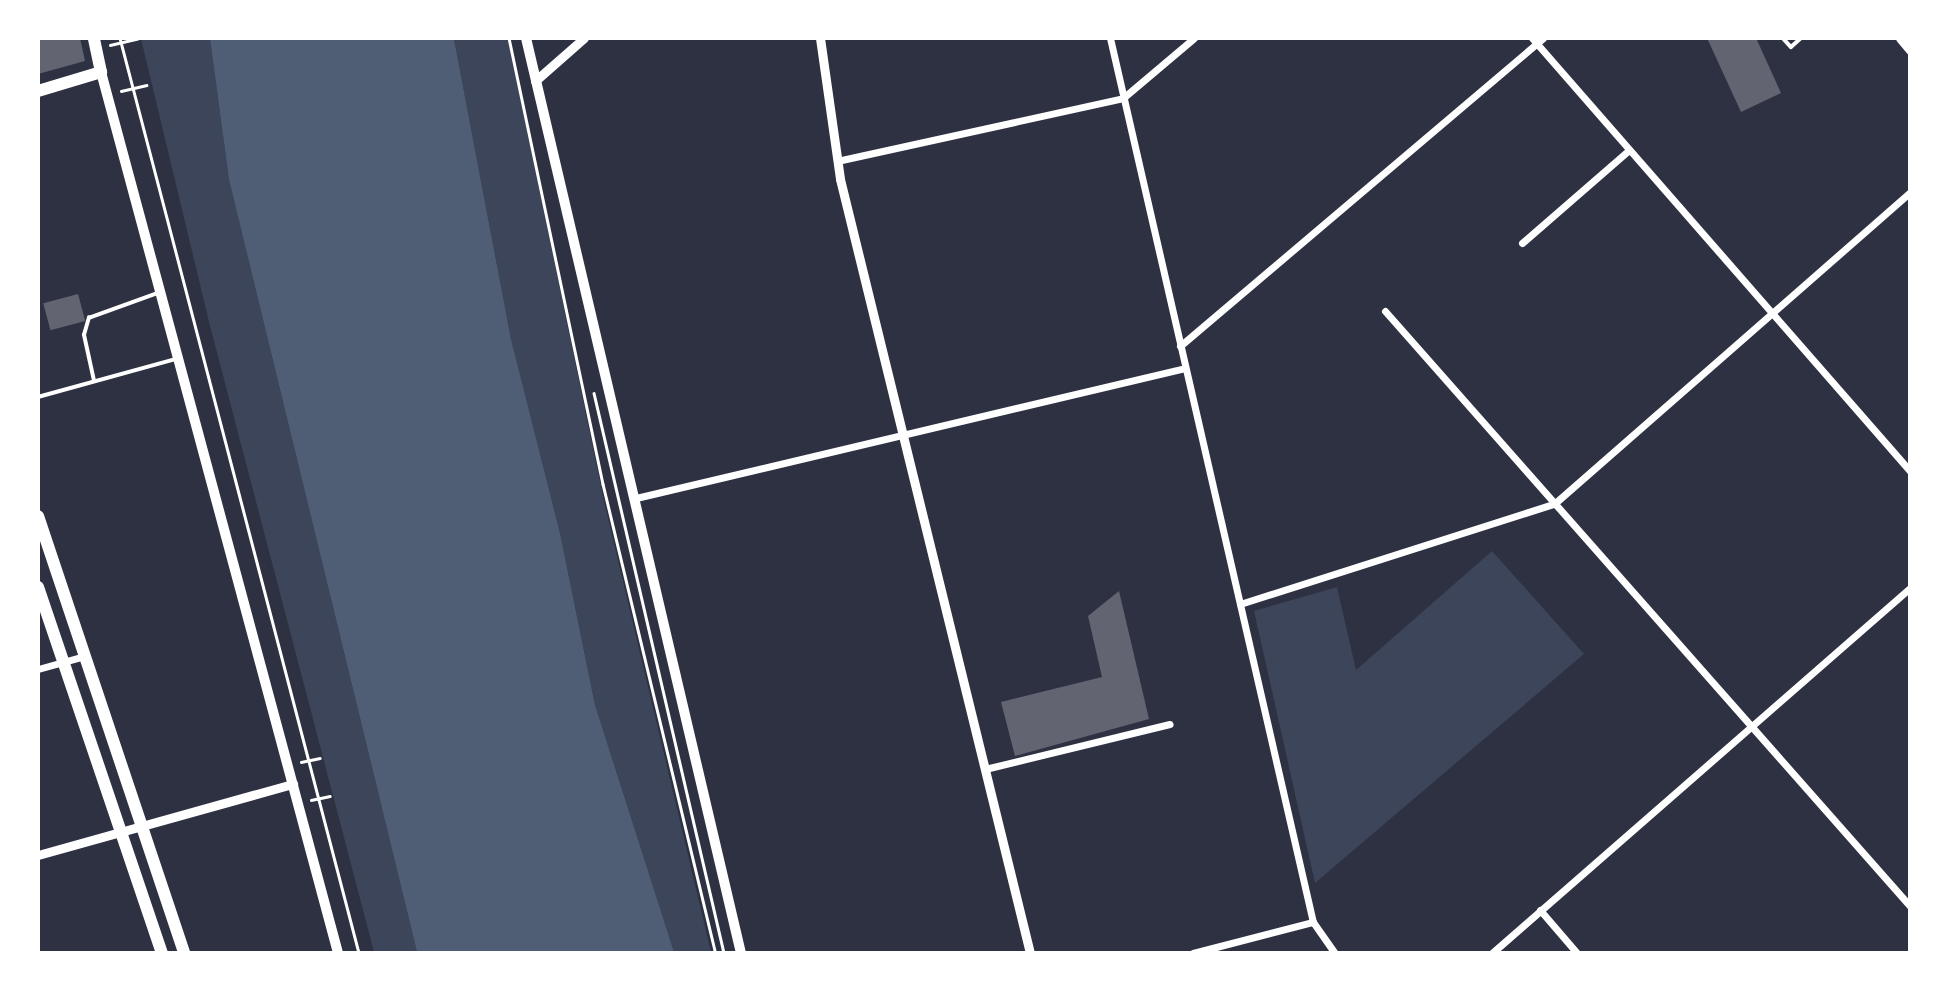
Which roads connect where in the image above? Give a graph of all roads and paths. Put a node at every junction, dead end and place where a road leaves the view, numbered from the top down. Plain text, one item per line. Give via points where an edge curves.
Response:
1 (509, 38) edge
2 (515, 38) edge
3 (526, 38) edge
4 (584, 38) edge
5 (820, 38) edge
6 (1110, 38) edge
7 (1194, 38) edge
8 (1783, 38) edge
9 (1801, 38) edge
10 (1900, 38) edge
11 (137, 39) edge
12 (1537, 40) edge
13 (120, 41) edge
14 (95, 44) edge
15 (1909, 50) edge
16 (101, 72) junction
17 (535, 81) junction
18 (146, 85) dead end
19 (130, 89) junction
20 (38, 91) edge
21 (107, 95) junction
22 (1123, 97) junction
23 (1629, 150) junction
24 (837, 161) junction
25 (547, 180) dead end
26 (1909, 192) edge
27 (1522, 243) dead end
28 (160, 292) junction
29 (1385, 311) dead end
30 (1771, 313) junction
31 (1180, 346) junction
32 (178, 359) junction
33 (1185, 368) junction
34 (94, 381) junction
35 (592, 385) dead end
36 (38, 397) edge
37 (903, 435) junction
38 (1909, 471) edge
39 (636, 498) junction
40 (1555, 504) junction
41 (38, 516) edge
42 (38, 587) edge
43 (1909, 588) edge
44 (1240, 604) junction
45 (85, 656) junction
46 (64, 662) junction
47 (38, 669) edge
48 (1170, 724) dead end
49 (1751, 726) junction
50 (320, 758) dead end
51 (311, 760) junction
52 (287, 764) junction
53 (985, 769) junction
54 (293, 785) junction
55 (330, 796) dead end
56 (321, 797) junction
57 (298, 802) junction
58 (142, 826) junction
59 (121, 832) junction
60 (38, 855) edge
61 (1909, 906) edge
62 (1540, 910) junction
63 (1313, 922) junction
64 (162, 953) edge
65 (184, 953) edge
66 (338, 953) edge
67 (359, 953) edge
68 (716, 953) edge
69 (724, 953) edge
70 (741, 953) edge
71 (1030, 953) edge
72 (1193, 953) edge
73 (1335, 953) edge
74 (1492, 953) edge
75 (1577, 953) edge

1 - 68 path via 603,484
2 - 25 path
3 - 17 main road
4 - 17 street
5 - 24 street
6 - 22 street
7 - 22 street
8 - 9 lane via 1791,47
10 - 15 street
11 - 13 path
12 - 23 street
12 - 31 street
13 - 14 path
13 - 19 path
14 - 16 main road
16 - 20 main road
16 - 21 main road
17 - 39 main road
18 - 19 path
19 - 21 path
19 - 51 path
21 - 28 main road
22 - 24 street
22 - 31 street
23 - 27 street
23 - 30 street
24 - 37 street
26 - 30 street
28 - 32 main road
28 - 34 lane via 89,317 84,335
29 - 40 street
30 - 38 street
30 - 40 street
31 - 33 street
32 - 34 lane
32 - 52 main road
33 - 37 street
33 - 44 street
34 - 36 lane
35 - 69 path
37 - 39 street
37 - 53 street
39 - 70 main road
40 - 44 street
40 - 49 street
41 - 45 main road
42 - 46 main road
43 - 49 street
44 - 63 street
45 - 46 street
45 - 58 main road
46 - 47 street
46 - 59 main road
48 - 53 street
49 - 61 street
49 - 62 street
50 - 51 path
51 - 52 path
51 - 56 path
52 - 54 main road
53 - 71 street
54 - 57 main road
54 - 58 street
55 - 56 path
56 - 57 path
56 - 67 path
57 - 66 main road
58 - 59 street
58 - 65 main road
59 - 60 street
59 - 64 main road
62 - 74 street
62 - 75 street
63 - 72 street
63 - 73 street

